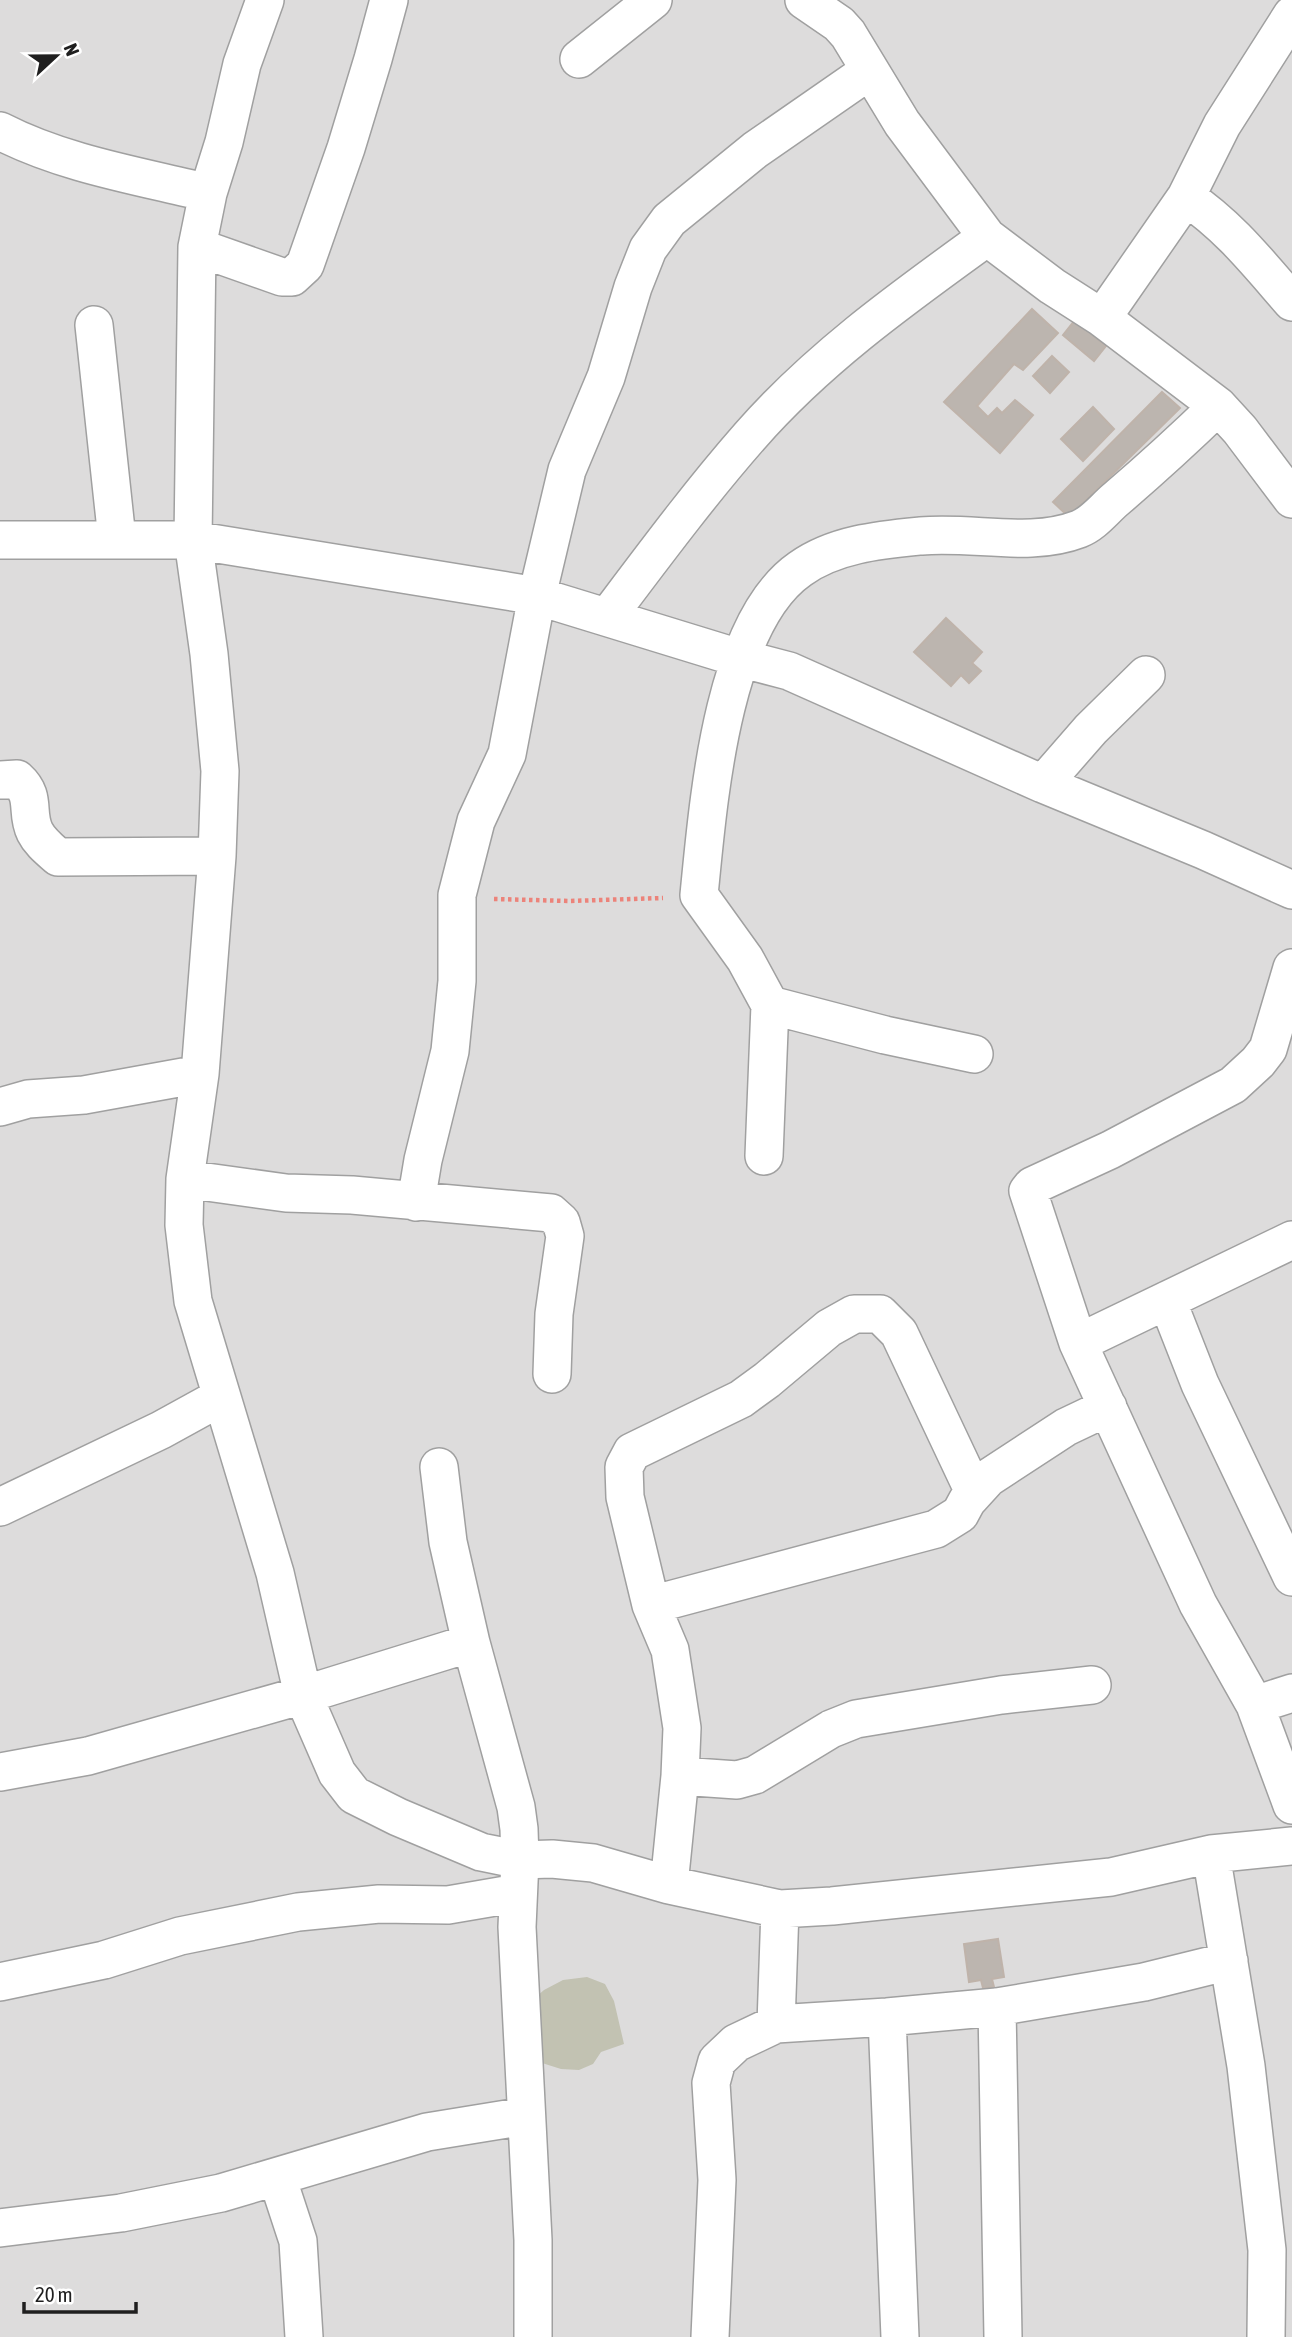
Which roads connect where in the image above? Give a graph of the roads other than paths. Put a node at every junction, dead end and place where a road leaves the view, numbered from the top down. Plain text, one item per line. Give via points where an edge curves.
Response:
1 (265, 0) edge
2 (389, 0) edge
3 (653, 0) edge
4 (804, 0) edge
5 (1292, 15) edge
6 (579, 59) dead end
7 (869, 71) junction
8 (0, 131) edge
9 (208, 193) junction
10 (1186, 197) junction
11 (987, 237) junction
12 (197, 247) junction
13 (1292, 302) edge
14 (1102, 318) junction
15 (94, 325) dead end
16 (1218, 406) junction
17 (1292, 499) edge
18 (117, 539) junction
19 (0, 540) edge
20 (193, 540) junction
21 (537, 596) junction
22 (608, 616) junction
23 (739, 658) junction
24 (1146, 675) dead end
25 (0, 780) edge
26 (1043, 784) junction
27 (217, 856) junction
28 (1292, 890) edge
29 (1292, 968) edge
30 (770, 1004) junction
31 (974, 1054) dead end
32 (200, 1074) junction
33 (0, 1107) edge
34 (764, 1156) dead end
35 (185, 1179) junction
36 (416, 1202) junction
37 (1292, 1240) edge
38 (1167, 1300) junction
39 (1079, 1343) junction
40 (552, 1374) dead end
41 (221, 1397) junction
42 (1108, 1407) junction
43 (439, 1467) dead end
44 (974, 1492) junction
45 (0, 1507) edge
46 (1292, 1577) edge
47 (651, 1605) junction
48 (471, 1643) junction
49 (1092, 1685) dead end
50 (1292, 1693) edge
51 (303, 1696) junction
52 (1255, 1705) junction
53 (0, 1772) edge
54 (680, 1776) junction
55 (1292, 1805) edge
56 (1292, 1846) edge
57 (1210, 1854) junction
58 (519, 1876) junction
59 (669, 1885) junction
60 (780, 1909) junction
61 (1229, 1961) junction
62 (0, 1982) edge
63 (997, 2007) junction
64 (887, 2017) junction
65 (776, 2024) junction
66 (526, 2116) junction
67 (277, 2177) junction
68 (0, 2228) edge
69 (1280, 2249) edge
70 (304, 2337) edge
71 (533, 2337) edge
72 (710, 2337) edge
73 (900, 2337) edge
74 (1003, 2337) edge
75 (1266, 2337) edge

1 - 9 street via 242,64
2 - 12 street via 346,148 305,265 292,277 282,277
3 - 6 street
4 - 7 street via 848,34
5 - 10 street via 1222,125
7 - 11 street
7 - 21 street via 755,150 669,220 648,249 606,377 567,470
8 - 9 street via 106,169
9 - 12 street
10 - 13 street via 1229,230
10 - 14 street
11 - 14 street
11 - 22 street via 853,337 799,386 751,435 677,524
12 - 20 street
14 - 16 street
15 - 18 street
16 - 17 street
16 - 23 street via 1081,528 1014,538 922,536 862,544 824,555 800,568 773,593
18 - 19 street
18 - 20 street
20 - 21 street
20 - 27 street via 220,771
21 - 22 street
21 - 36 street via 508,754 476,821 457,895 457,981 450,1051
22 - 23 street
23 - 26 street via 789,671
23 - 30 street via 712,771 699,895 745,959
24 - 26 street
25 - 27 street via 17,779 25,786 33,829 58,857
26 - 28 street
27 - 32 street
29 - 39 street via 1268,1049 1233,1085 1028,1189
30 - 31 street
30 - 34 street
32 - 33 street
32 - 35 street
35 - 36 street via 286,1193
35 - 41 street via 184,1225 193,1301
36 - 40 street via 551,1213 561,1222 565,1236 554,1314
37 - 38 street
38 - 39 street
38 - 46 street via 1200,1384
39 - 42 street
41 - 45 street
41 - 51 street via 275,1573
42 - 44 street via 1066,1427
42 - 52 street via 1198,1604
43 - 48 street via 448,1542
44 - 47 street via 960,1514 936,1529
44 - 47 street via 899,1332 880,1314 854,1314 829,1328 741,1399 632,1452 624,1467 625,1497
47 - 54 street via 670,1650 682,1728
48 - 51 street
48 - 58 street via 516,1807
49 - 54 street via 856,1719 755,1775 737,1780
50 - 52 street
51 - 53 street via 88,1756
51 - 58 street via 337,1773 354,1795 481,1852
52 - 55 street
54 - 59 street
56 - 57 street
57 - 60 street via 1111,1877
57 - 61 street
58 - 59 street via 552,1859 593,1863
58 - 62 street via 448,1906 379,1904 298,1912 180,1936 104,1960
58 - 66 street
59 - 60 street
60 - 65 street
61 - 63 street via 1144,1982
61 - 69 street
63 - 64 street
63 - 74 street
64 - 65 street
64 - 73 street
65 - 72 street via 736,2043 717,2061 711,2082 717,2180
66 - 67 street via 426,2132
66 - 71 street
67 - 68 street via 121,2213
67 - 70 street via 298,2241
69 - 75 street

